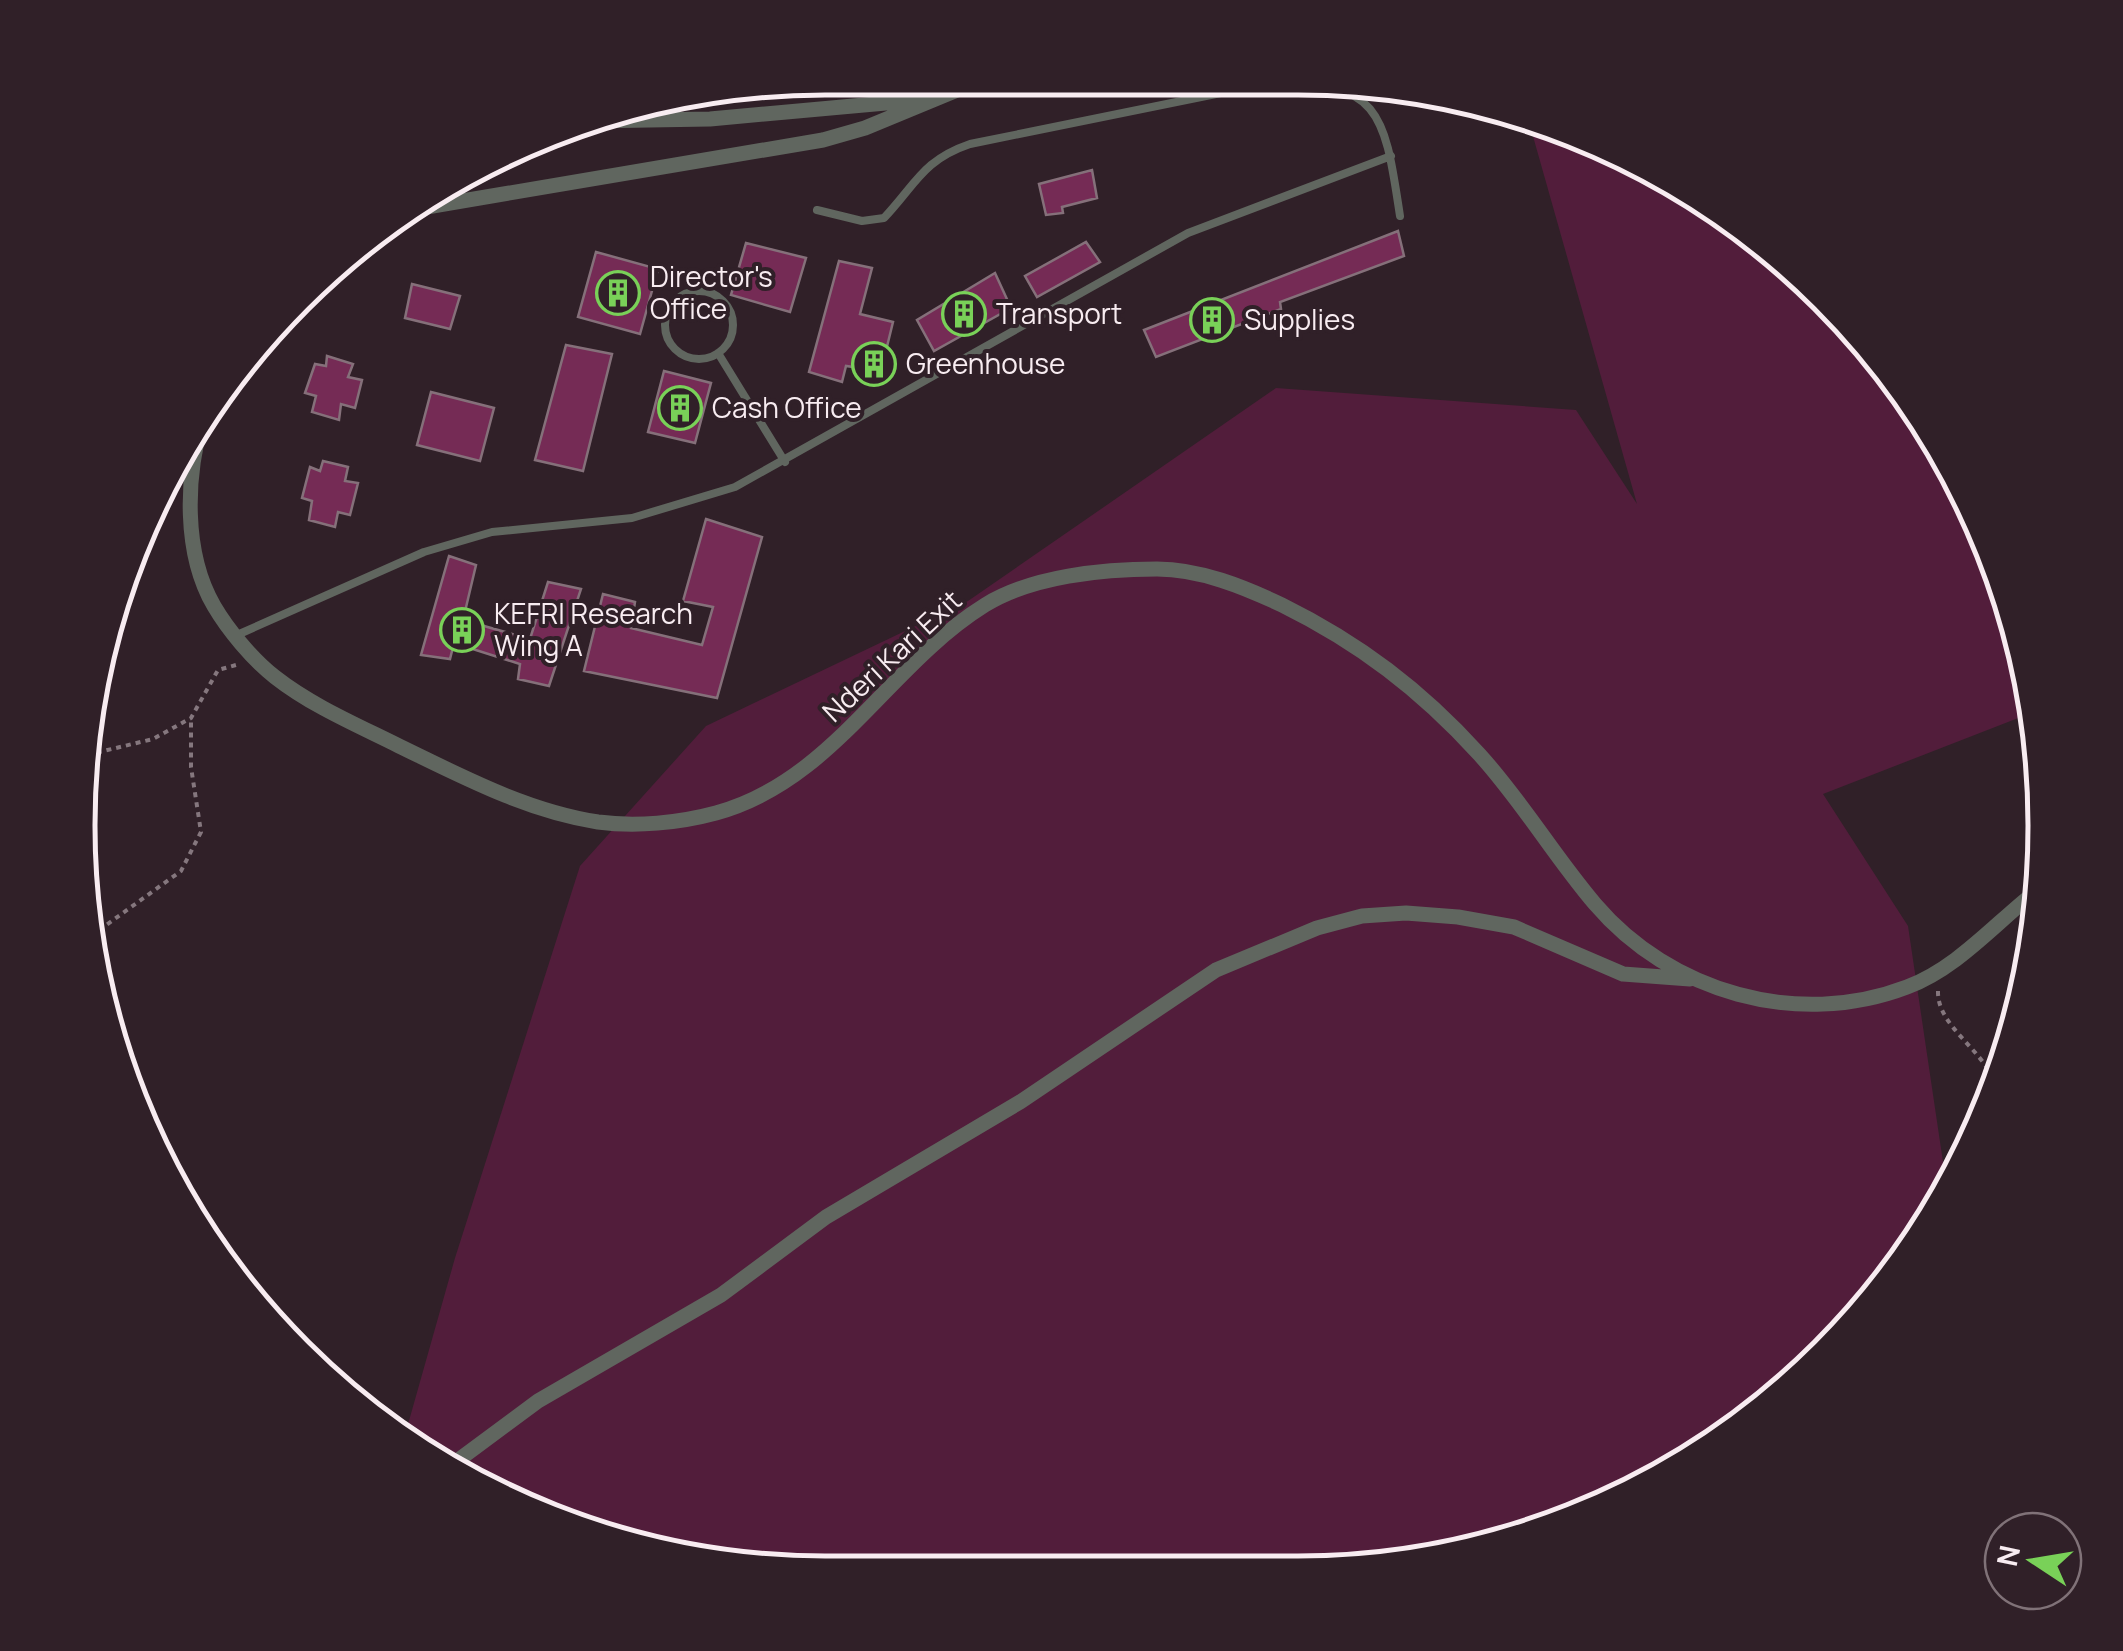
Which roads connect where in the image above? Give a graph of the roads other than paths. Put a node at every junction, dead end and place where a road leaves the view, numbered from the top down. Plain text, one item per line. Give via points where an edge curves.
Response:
1 (945, 95) edge
2 (1210, 95) edge
3 (938, 98) junction
4 (1358, 98) edge
5 (635, 120) edge
6 (1391, 156) junction
7 (441, 205) edge
8 (817, 210) dead end
9 (1400, 216) dead end
10 (718, 353) junction
11 (192, 462) edge
12 (785, 462) junction
13 (238, 635) junction
14 (2024, 902) edge
15 (1694, 979) junction
16 (461, 1458) edge

1 - 3 street
2 - 8 lane via 945,152 921,170 884,218 862,222
3 - 5 street
3 - 7 street via 865,128 780,149
4 - 6 lane via 1384,128
6 - 9 lane
6 - 12 lane via 1188,234
10 - 10 lane via 695,359 674,349 665,328 680,297 702,291 723,301 731,334
10 - 12 lane
11 - 13 street, Nderi Kari Exit via 202,582
12 - 13 lane via 735,487 632,518 492,532 424,552
13 - 15 street, Nderi Kari Exit via 255,659 294,690 514,800 598,822 675,821 752,800 810,766 988,602 1036,585 1126,570 1206,576 1306,618 1403,678 1512,790 1594,903 1626,935
14 - 15 street, Nderi Kari Exit via 1948,965 1909,987 1815,1005 1764,1001
15 - 16 street via 1622,974 1514,928 1458,917 1362,916 1305,932 1216,970 1020,1102 826,1217 721,1295 538,1401

